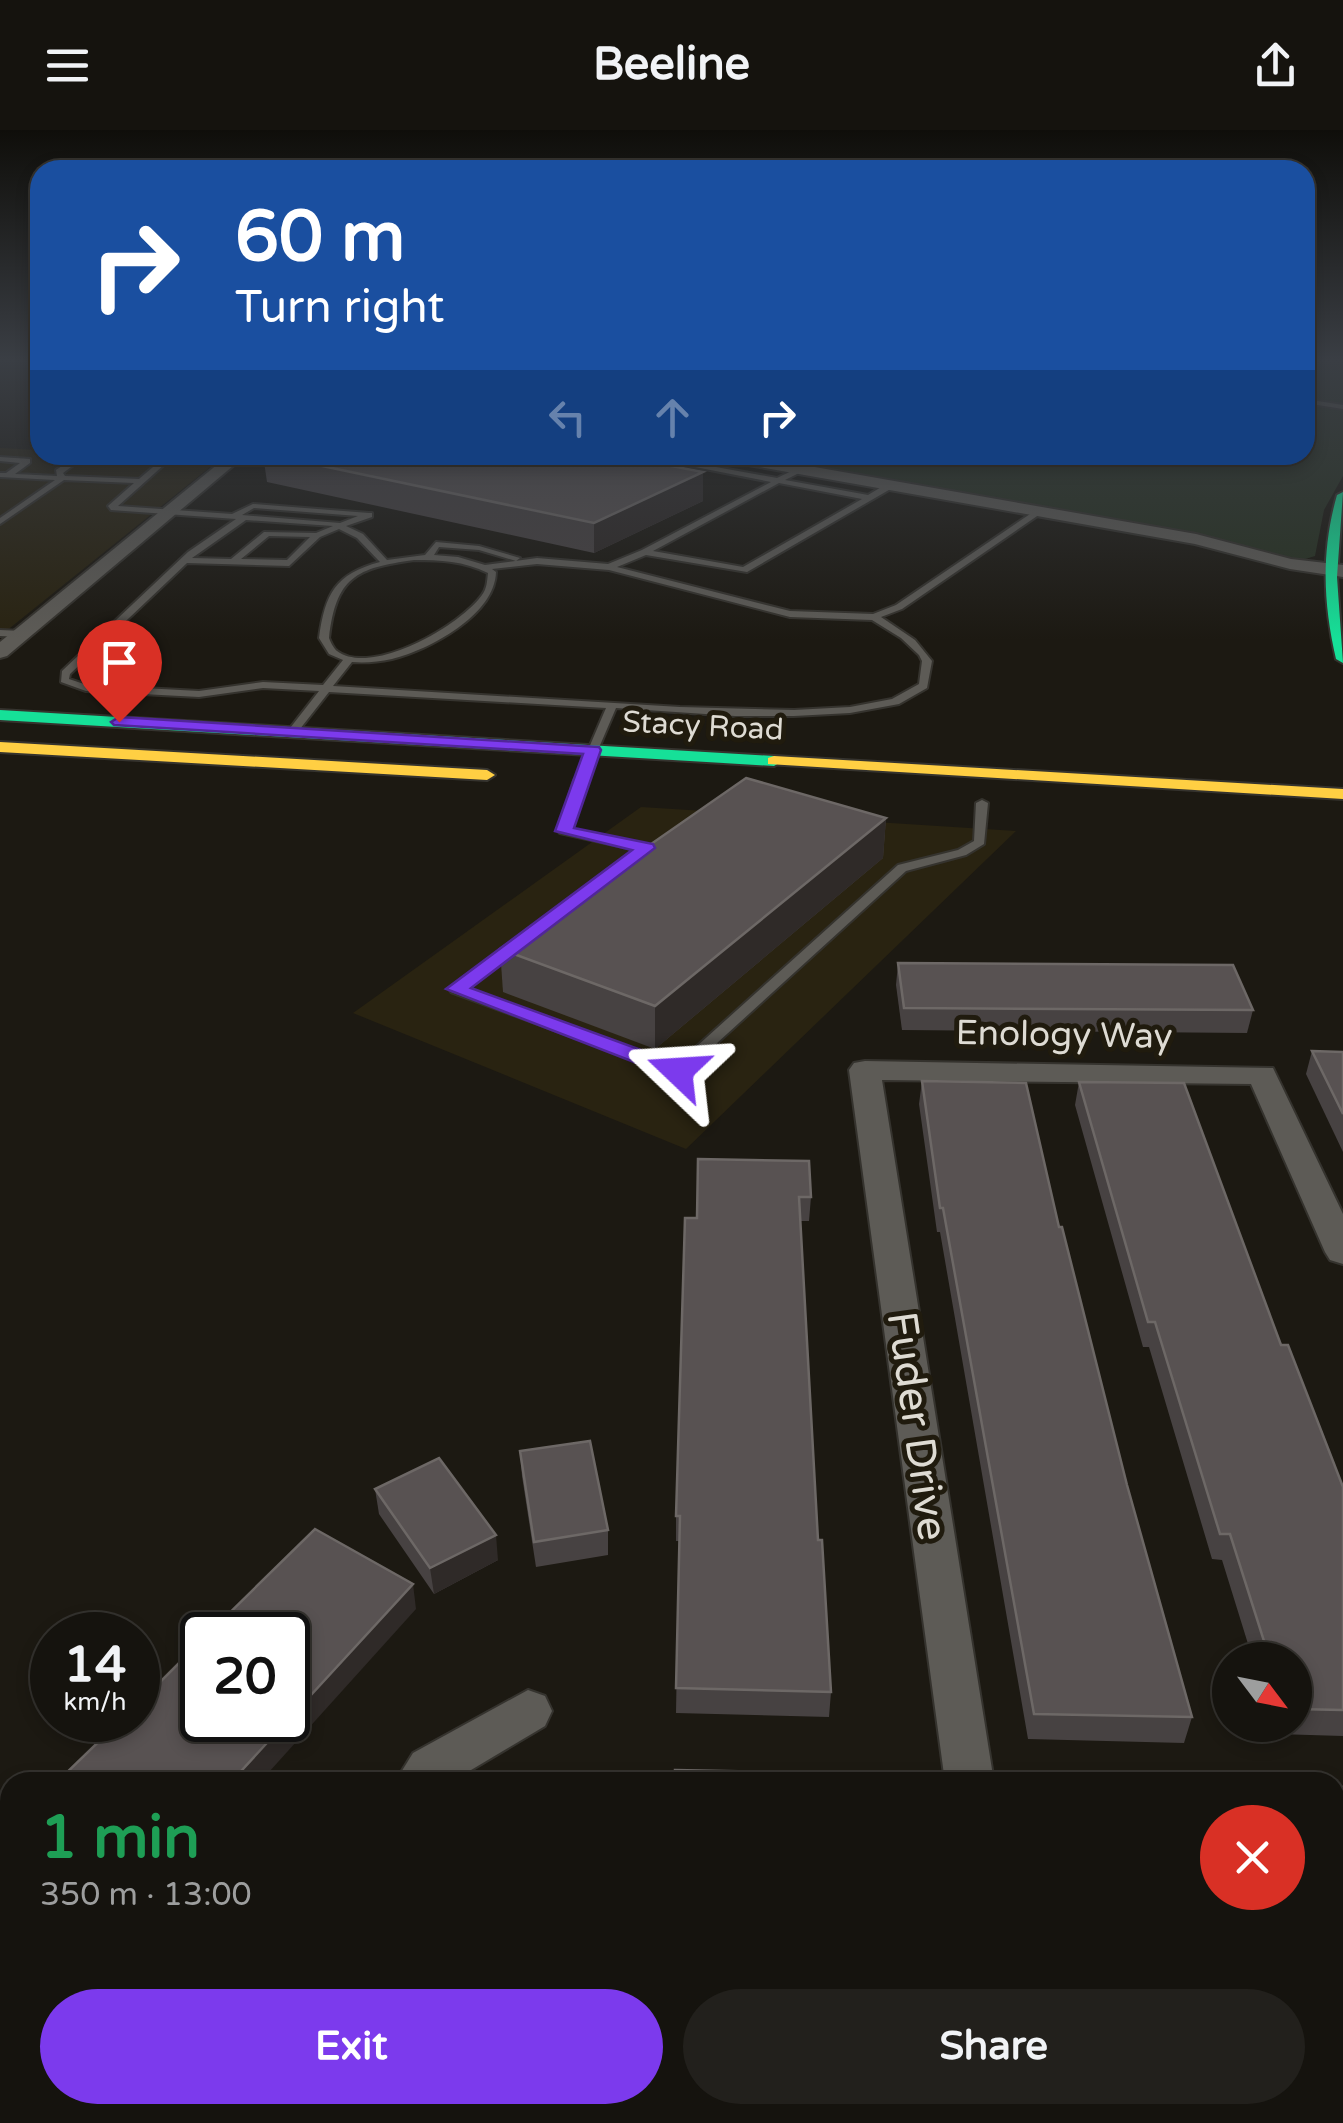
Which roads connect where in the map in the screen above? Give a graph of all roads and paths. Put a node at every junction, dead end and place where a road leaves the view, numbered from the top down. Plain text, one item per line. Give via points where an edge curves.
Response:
1 (0, 459) edge
2 (69, 465) edge
3 (160, 465) edge
4 (226, 465) edge
5 (692, 465) edge
6 (777, 465) edge
7 (800, 469) junction
8 (3, 476) edge
9 (62, 478) junction
10 (140, 481) junction
11 (778, 481) junction
12 (891, 486) junction
13 (1343, 495) edge
14 (870, 498) junction
15 (0, 508) edge
16 (19, 508) junction
17 (1039, 512) junction
18 (168, 513) junction
19 (240, 516) junction
20 (0, 522) edge
21 (342, 526) junction
22 (317, 535) junction
23 (644, 552) junction
24 (428, 558) junction
25 (185, 560) junction
26 (234, 561) junction
27 (385, 562) junction
28 (524, 562) junction
29 (707, 565) junction
30 (486, 567) junction
31 (610, 567) junction
32 (1335, 570) edge
33 (675, 584) junction
34 (874, 617) junction
35 (0, 633) edge
36 (22, 634) junction
37 (0, 652) edge
38 (1343, 659) edge
39 (349, 660) junction
40 (324, 689) junction
41 (612, 705) junction
42 (0, 715) edge
43 (292, 732) junction
44 (0, 746) edge
45 (593, 750) junction
46 (504, 776) dead end
47 (579, 780) joint
48 (1343, 794) edge
49 (983, 803) dead end
50 (615, 872) edge
51 (536, 930) edge
52 (864, 1070) joint
53 (1343, 1252) edge
54 (528, 1711) dead end
55 (427, 1772) edge
56 (969, 1772) edge

1 - 8 lane via 27,461
2 - 9 lane
3 - 10 lane
4 - 18 street
5 - 11 lane
6 - 7 street
7 - 11 lane
7 - 12 street
8 - 9 lane
9 - 10 lane
9 - 16 lane
10 - 18 lane via 111,508
11 - 14 lane
11 - 23 lane
12 - 14 lane
12 - 17 street
13 - 32 main road via 1331,527
14 - 29 lane via 744,570
15 - 16 lane
16 - 20 lane
17 - 32 street
17 - 34 lane
18 - 19 lane
18 - 36 street
19 - 21 lane
19 - 21 lane via 253,506 369,514
19 - 25 lane
21 - 22 lane
21 - 27 lane
22 - 26 lane via 268,534
22 - 26 lane via 289,563
23 - 29 lane
23 - 31 lane
24 - 27 lane
24 - 28 lane via 433,546 448,544
24 - 30 lane
25 - 26 lane
25 - 40 lane via 64,680 86,688 198,694 263,685
27 - 39 lane via 348,578 335,592 324,638 332,652
28 - 30 lane
28 - 31 lane
29 - 33 lane
30 - 39 lane via 491,586 460,622 397,655
31 - 33 lane
32 - 38 main road via 1334,628
33 - 34 lane via 790,614
34 - 41 lane via 916,647 928,668 914,692 890,703 797,715
35 - 36 lane
36 - 37 street
39 - 40 lane
40 - 41 lane
40 - 43 lane
41 - 45 lane
42 - 43 main road, Stacy Road
43 - 45 main road, Stacy Road
44 - 46 main road
45 - 47 main road
45 - 48 main road, Stacy Road
47 - 50 lane via 564,831 646,848
49 - 51 lane via 980,842 902,868 678,1071 456,989
52 - 53 street, Enology Way via 1262,1075
52 - 56 street, Fuder Drive
54 - 55 street

